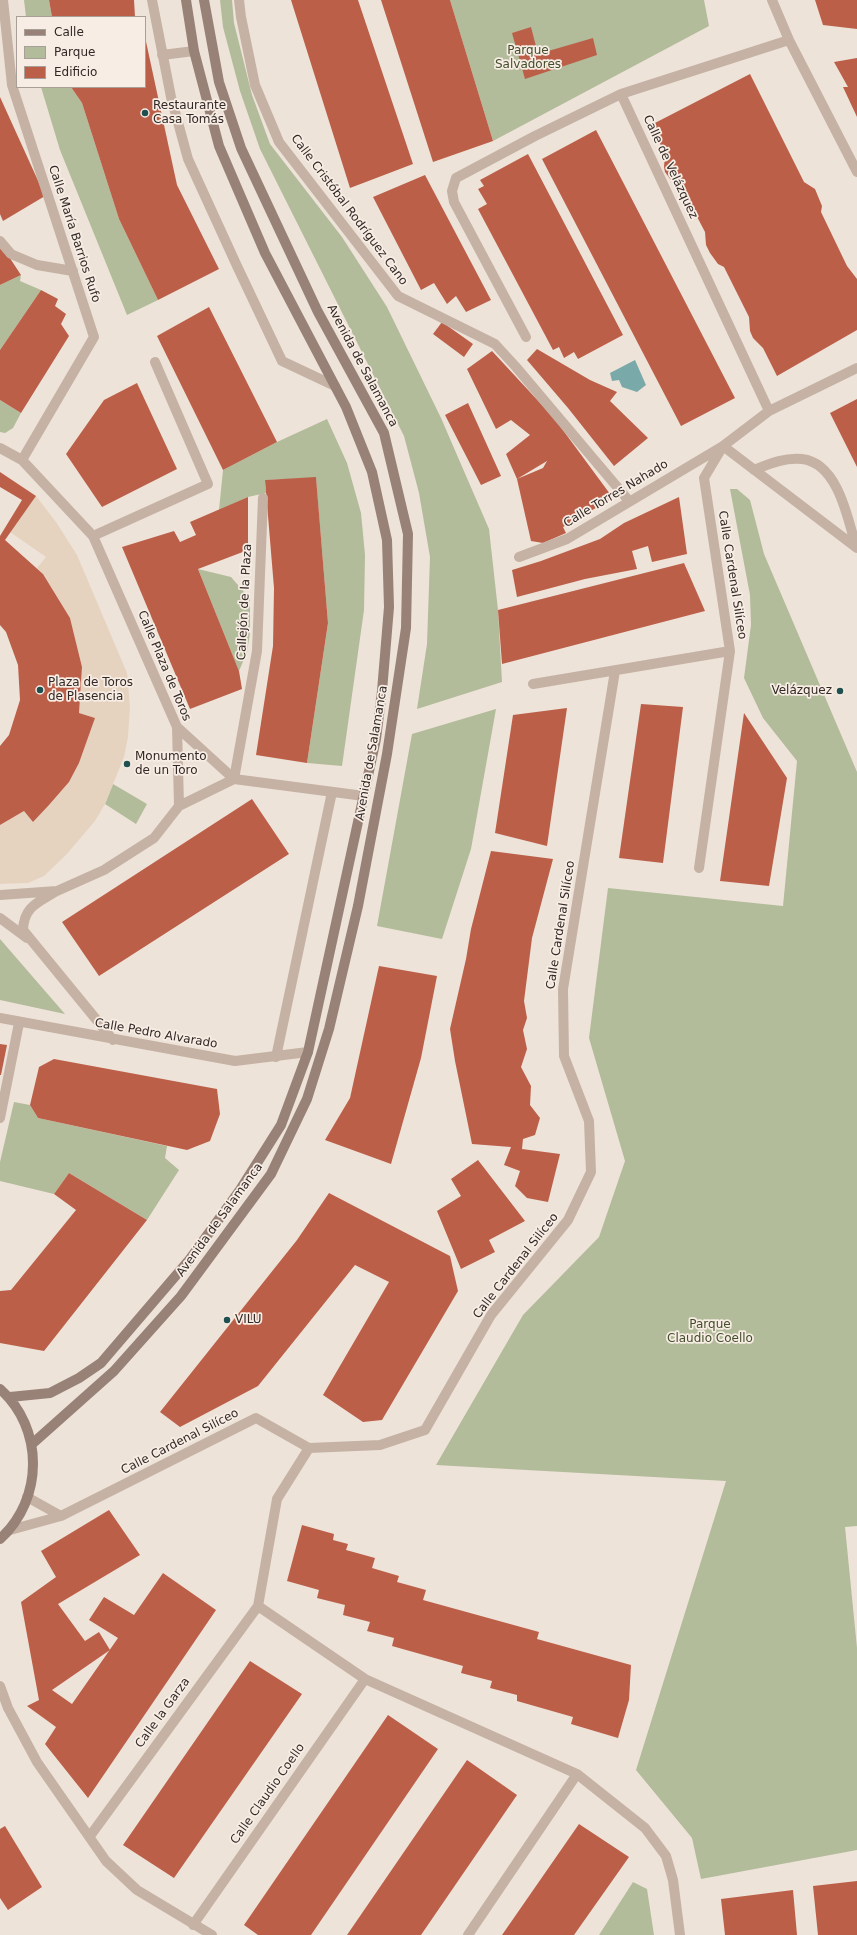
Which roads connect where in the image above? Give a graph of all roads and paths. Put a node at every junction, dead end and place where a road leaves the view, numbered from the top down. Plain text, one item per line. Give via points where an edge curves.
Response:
1 (3, 0) edge
2 (152, 0) edge
3 (186, 0) edge
4 (204, 0) edge
5 (239, 0) edge
6 (772, 0) edge
7 (789, 40) junction
8 (194, 51) junction
9 (162, 55) junction
10 (621, 94) junction
11 (857, 172) edge
12 (0, 241) edge
13 (73, 272) junction
14 (526, 337) dead end
15 (155, 362) dead end
16 (857, 368) edge
17 (335, 386) junction
18 (769, 411) junction
19 (723, 446) junction
20 (0, 448) edge
21 (22, 460) junction
22 (754, 470) junction
23 (263, 498) dead end
24 (629, 501) junction
25 (93, 536) junction
26 (857, 548) edge
27 (519, 557) dead end
28 (730, 651) junction
29 (615, 671) junction
30 (532, 684) dead end
31 (178, 727) junction
32 (234, 779) junction
33 (332, 792) junction
34 (364, 796) junction
35 (179, 806) junction
36 (699, 868) dead end
37 (57, 891) junction
38 (0, 896) edge
39 (0, 918) edge
40 (34, 942) junction
41 (0, 1018) edge
42 (19, 1023) junction
43 (113, 1040) junction
44 (308, 1052) junction
45 (276, 1057) junction
46 (0, 1118) edge
47 (0, 1389) edge
48 (10, 1397) junction
49 (32, 1444) junction
50 (309, 1448) junction
51 (27, 1497) junction
52 (61, 1516) junction
53 (10, 1530) junction
54 (0, 1539) edge
55 (258, 1606) junction
56 (365, 1679) junction
57 (0, 1686) edge
58 (577, 1774) junction
59 (90, 1836) junction
60 (193, 1925) junction
61 (212, 1935) edge
62 (468, 1935) edge
63 (680, 1935) edge

1 - 13 street, Calle María Barrios Rufo via 12,85
2 - 9 street
3 - 8 main road, Avenida de Salamanca
4 - 49 main road, Avenida de Salamanca via 219,82 241,148 318,312 384,433 408,534 406,628 387,754 358,906 328,1029 307,1099 271,1174 181,1296 114,1371
5 - 24 street, Calle Cristóbal Rodríguez Cano via 255,85 279,142 398,296 495,344
6 - 7 street
7 - 10 street
7 - 11 street
8 - 9 street
8 - 17 main road, Avenida de Salamanca via 219,146 266,253
9 - 17 street via 188,159 282,360
10 - 14 street via 456,178 452,191 454,202
10 - 18 street, Calle de Velázquez
12 - 13 street via 11,254 37,265
13 - 21 street, Calle María Barrios Rufo via 94,337
15 - 25 street via 208,484
16 - 18 street, Calle Cardenal Silíceo
17 - 34 main road, Avenida de Salamanca via 372,472 387,540 389,607 382,691 376,739
18 - 19 street, Calle Cardenal Silíceo
19 - 22 street
19 - 24 street, Calle Torres Nahado
19 - 28 street, Calle Cardenal Silíceo via 704,478
20 - 21 street, Calle Plaza de Toros
21 - 25 street, Calle Plaza de Toros
22 - 26 street
22 - 26 street via 780,460 802,458 819,466 832,478 844,505
23 - 32 street, Callejón de la Plaza via 257,650
24 - 27 street, Calle Torres Nahado via 567,539
25 - 31 street, Calle Plaza de Toros
28 - 29 street
28 - 36 street, Calle Cardenal Silíceo
29 - 30 street
29 - 50 street, Calle Cardenal Silíceo via 563,989 564,1056 589,1122 592,1172 568,1220 491,1315 425,1430 380,1445
31 - 32 street
31 - 35 street, Calle Plaza de Toros
32 - 33 street
32 - 35 street
33 - 34 street
33 - 45 street
34 - 44 main road, Avenida de Salamanca
35 - 37 street via 154,838 104,870
37 - 38 street
37 - 40 street via 28,909 23,930
39 - 40 street
40 - 43 street
41 - 42 street, Calle Pedro Alvarado
42 - 43 street, Calle Pedro Alvarado
42 - 46 street
43 - 45 street, Calle Pedro Alvarado via 235,1061
44 - 45 street, Calle Pedro Alvarado
44 - 48 main road, Avenida de Salamanca via 281,1125 240,1190 190,1259 101,1363 50,1393
47 - 48 main road
48 - 49 main road via 24,1419
49 - 51 main road via 33,1477
50 - 52 street, Calle Cardenal Silíceo via 256,1418
50 - 55 street via 277,1499
51 - 52 street
51 - 53 main road via 24,1508
52 - 53 street, Calle Cardenal Silíceo
53 - 54 main road
55 - 56 street
55 - 59 street, Calle la Garza
56 - 58 street
56 - 60 street, Calle Claudio Coello
57 - 59 street via 8,1708 37,1762
58 - 62 street
58 - 63 street via 645,1828 666,1856 673,1880
59 - 60 street via 106,1860 137,1890
60 - 61 street

